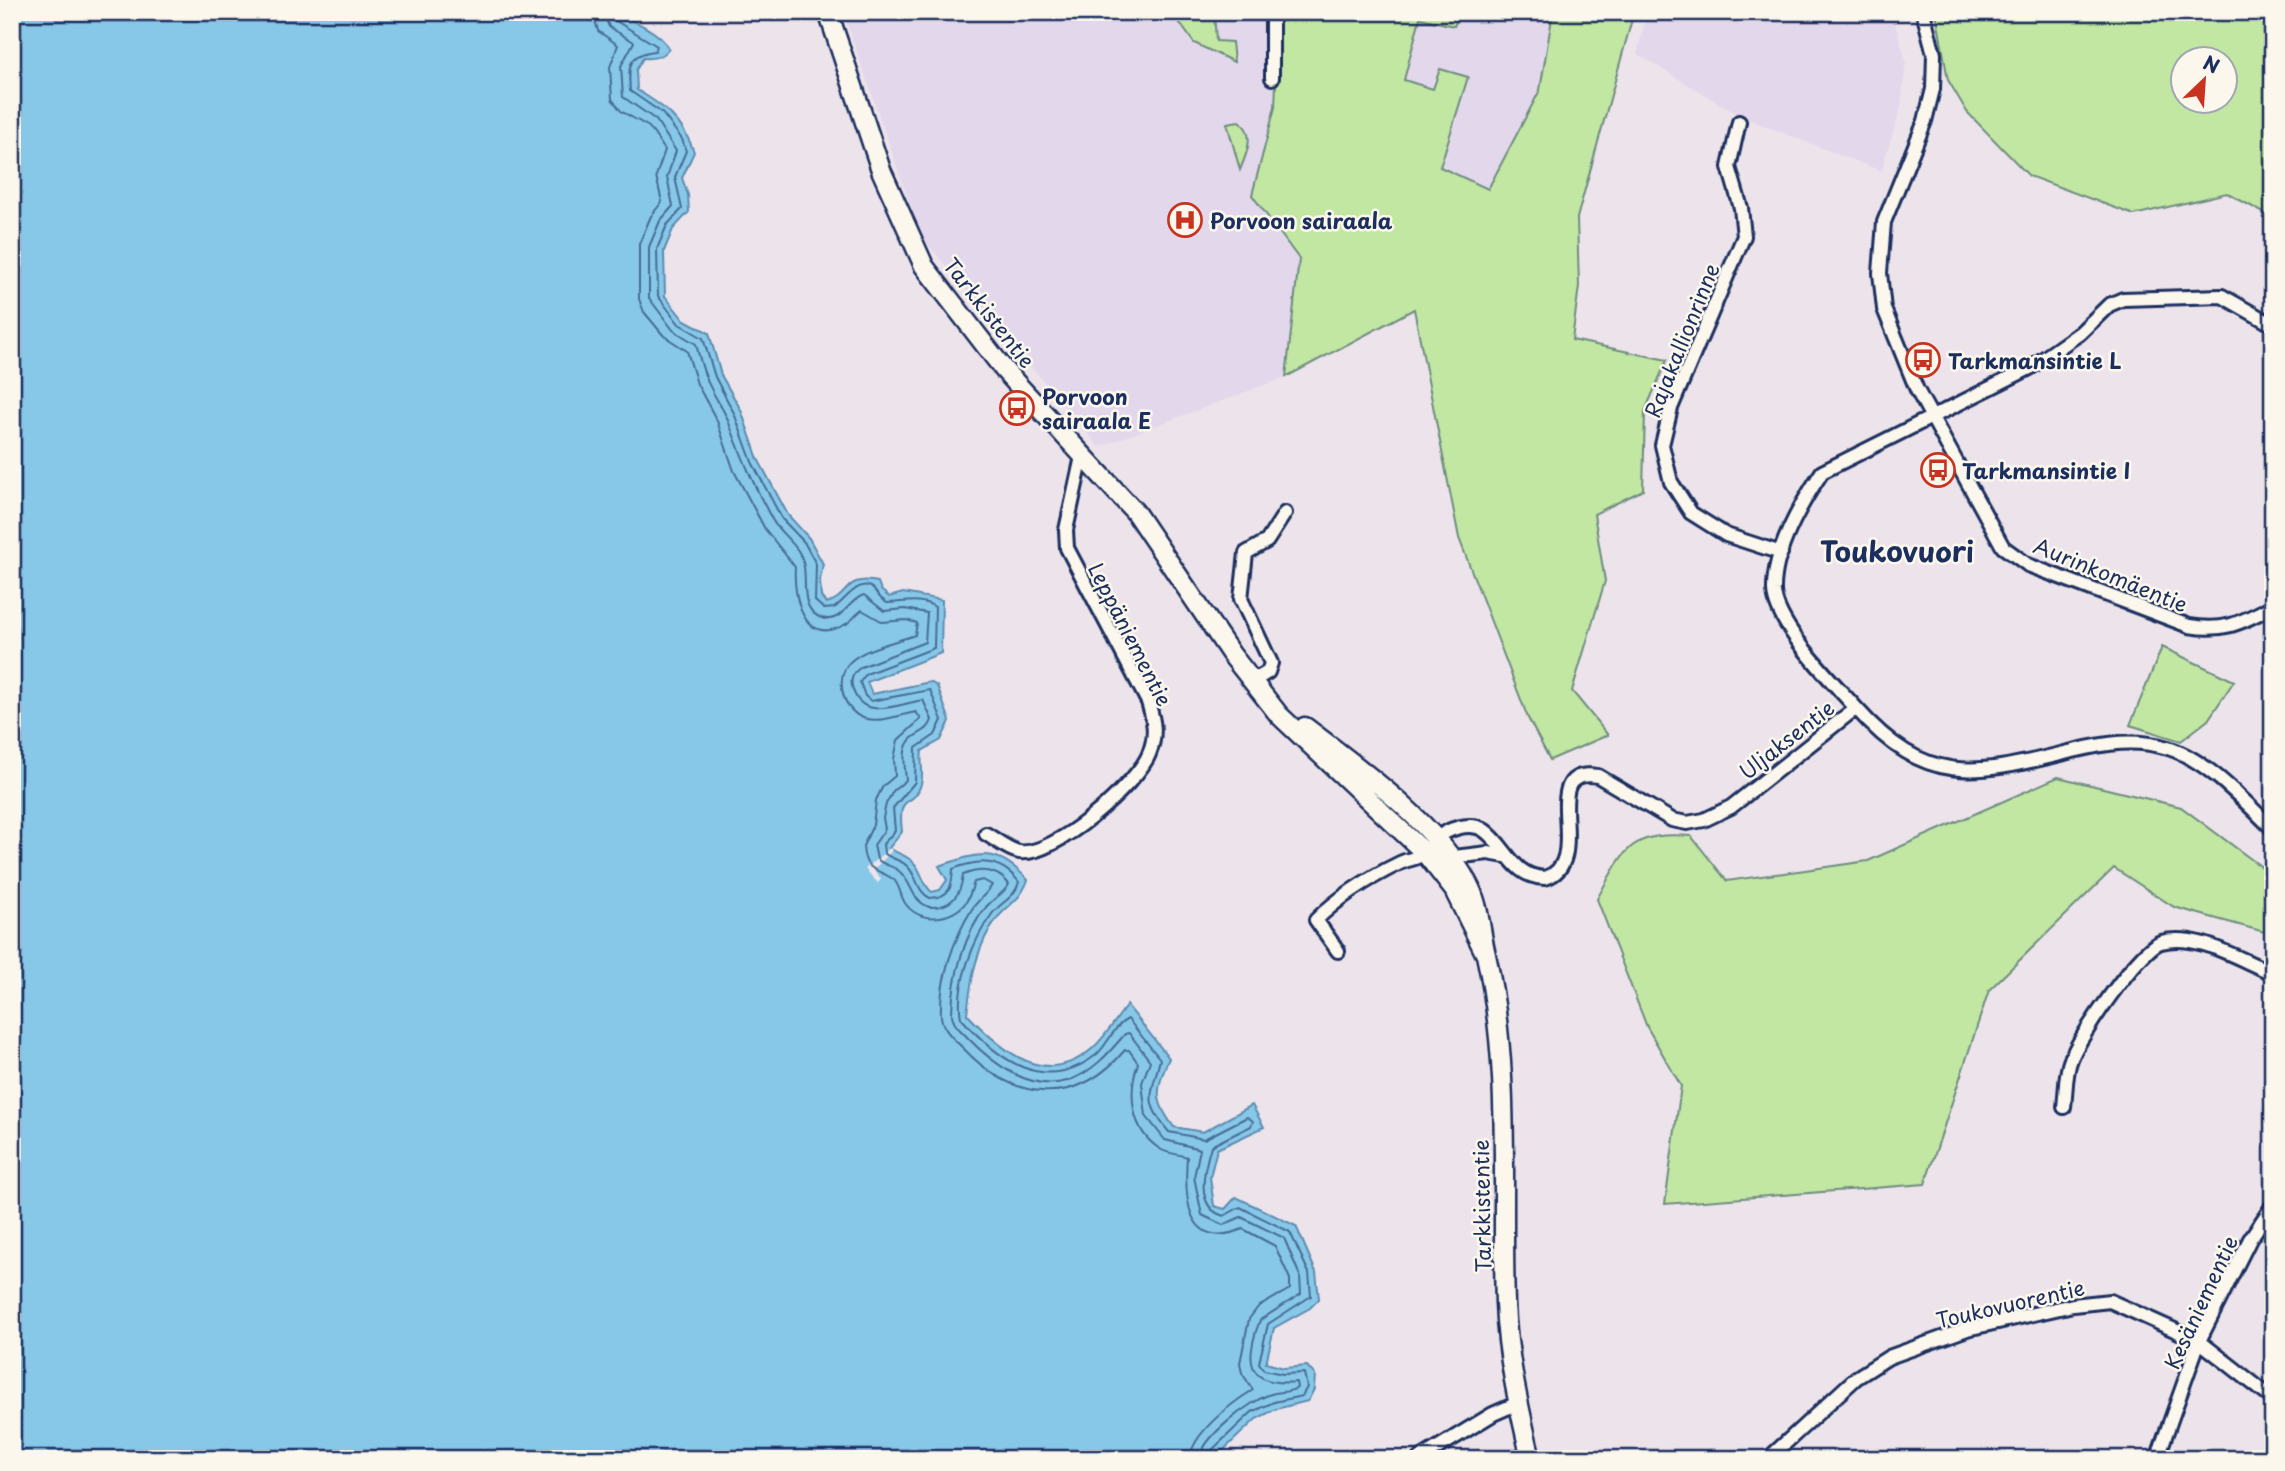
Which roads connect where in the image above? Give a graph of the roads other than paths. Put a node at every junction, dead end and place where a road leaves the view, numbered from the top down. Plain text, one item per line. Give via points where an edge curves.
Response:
1 (828, 12) edge
2 (1272, 12) edge
3 (1923, 12) edge
4 (1272, 78) dead end
5 (1739, 122) dead end
6 (2273, 325) edge
7 (1933, 417) junction
8 (1083, 453) junction
9 (1285, 513) dead end
10 (1781, 553) junction
11 (2273, 606) edge
12 (1253, 681) junction
13 (1856, 708) junction
14 (2273, 829) edge
15 (986, 834) dead end
16 (1430, 846) junction
17 (1505, 856) junction
18 (1452, 859) junction
19 (1338, 951) dead end
20 (1485, 953) junction
21 (2273, 973) edge
22 (2064, 1107) dead end
23 (2273, 1205) edge
24 (2199, 1341) junction
25 (2273, 1399) edge
26 (1518, 1403) junction
27 (1419, 1459) edge
28 (1531, 1459) edge
29 (1768, 1459) edge
30 (2157, 1459) edge

1 - 8 street, Tarkkistentie via 881,170 924,266 1005,371
2 - 4 street
3 - 7 street, Aurinkomäentie via 1934,54 1933,89 1925,121 1884,222 1880,273 1884,309
5 - 10 street, Rajakallionrinne via 1729,167 1744,236 1671,408 1662,445 1671,482 1691,513 1727,535
6 - 7 street via 2222,296 2123,299 2109,305 2080,333 2030,368
7 - 10 street via 1822,472
7 - 11 street, Aurinkomäentie via 2003,547 2028,565 2189,626 2214,630 2236,625
8 - 12 street, Tarkkistentie via 1135,512
8 - 15 street, Leppäniementie via 1066,530 1067,548 1148,702 1156,727 1149,754 1136,777 1068,835 1040,851 1018,852
9 - 12 street via 1267,541 1247,553 1242,577 1241,599 1271,663 1268,672
10 - 13 street via 1774,592 1785,623
12 - 16 street, Tarkkistentie via 1266,697 1348,761
13 - 14 street, Uljaksentie via 1906,753 1961,772 1993,771 2105,744 2135,741 2167,748 2206,770
13 - 17 street, Uljaksentie via 1718,816 1687,823 1672,820 1609,780 1587,774 1568,785 1568,849 1558,871 1538,877
16 - 17 street, Uljaksentie via 1472,825 1496,841
16 - 18 street, Tarkkistentie
16 - 19 street via 1336,899 1316,920
16 - 20 street, Tarkkistentie
17 - 18 street via 1488,853
18 - 20 street, Tarkkistentie via 1476,906
20 - 26 street, Tarkkistentie via 1503,1062 1505,1305
21 - 22 street via 2214,948 2182,940 2159,942 2135,964 2083,1034 2069,1062
23 - 24 street, Kesäniementie via 2249,1239
24 - 25 street, Toukovuorentie
24 - 29 street, Toukovuorentie via 2110,1301 2073,1304 1966,1329 1889,1357 1856,1378
24 - 30 street, Kesäniementie
26 - 27 street
26 - 28 street, Tarkkistentie

